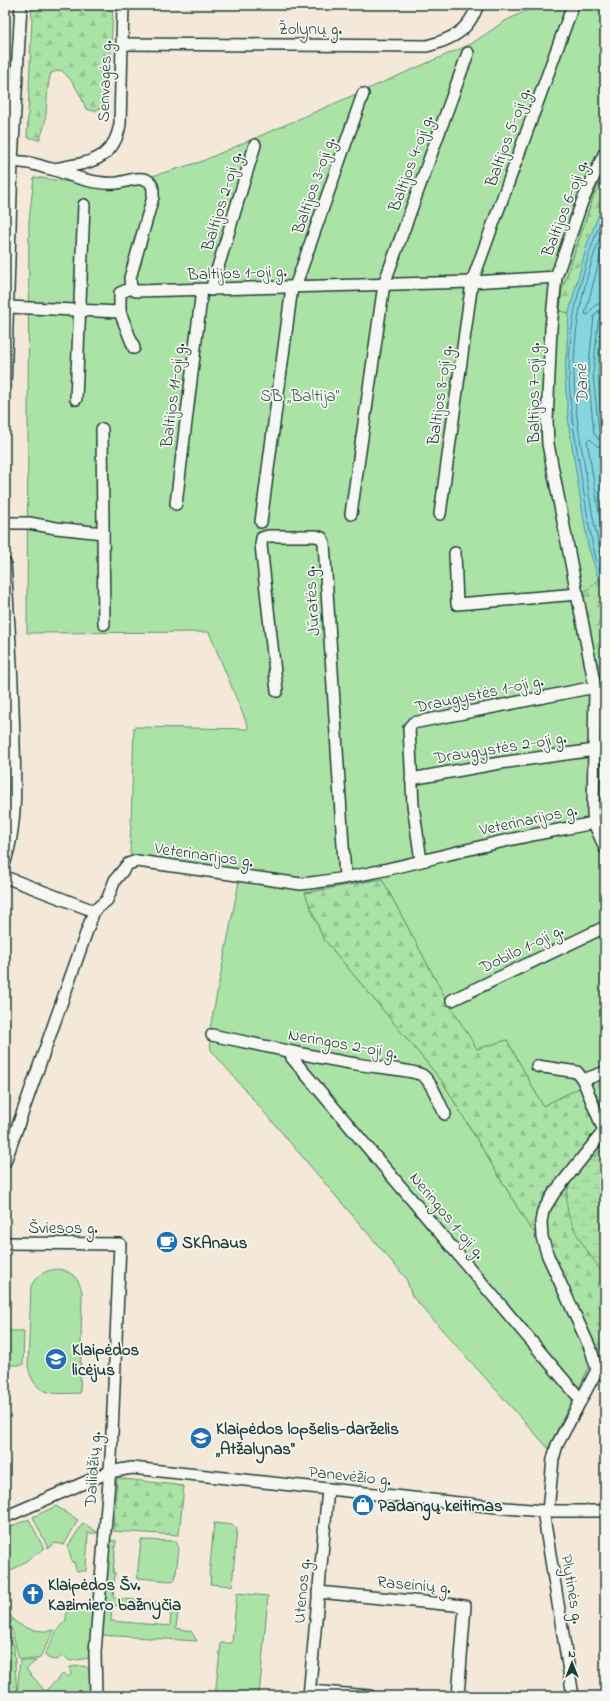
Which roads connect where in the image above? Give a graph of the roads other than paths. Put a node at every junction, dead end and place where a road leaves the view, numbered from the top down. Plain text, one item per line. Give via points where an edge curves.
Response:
1 (20, 5) edge
2 (123, 5) edge
3 (478, 5) edge
4 (573, 5) edge
5 (123, 44) junction
6 (468, 53) dead end
7 (363, 94) dead end
8 (10, 112) edge
9 (256, 145) dead end
10 (605, 152) edge
11 (12, 161) junction
12 (52, 169) junction
13 (84, 205) dead end
14 (556, 277) junction
15 (472, 282) junction
16 (384, 284) junction
17 (7, 286) edge
18 (294, 287) junction
19 (131, 288) junction
20 (207, 290) junction
21 (8, 307) junction
22 (79, 310) junction
23 (120, 312) junction
24 (134, 348) dead end
25 (5, 364) edge
26 (5, 388) edge
27 (76, 399) dead end
28 (102, 429) dead end
29 (176, 504) dead end
30 (351, 514) dead end
31 (440, 514) dead end
32 (261, 522) dead end
33 (5, 523) edge
34 (103, 533) junction
35 (455, 553) dead end
36 (5, 563) edge
37 (578, 594) junction
38 (104, 624) dead end
39 (595, 687) junction
40 (277, 691) dead end
41 (595, 750) junction
42 (411, 779) junction
43 (594, 823) junction
44 (605, 848) edge
45 (421, 861) junction
46 (5, 862) edge
47 (5, 877) edge
48 (345, 877) junction
49 (94, 911) junction
50 (605, 927) edge
51 (452, 1000) dead end
52 (212, 1035) dead end
53 (290, 1052) junction
54 (537, 1066) dead end
55 (605, 1072) edge
56 (583, 1080) junction
57 (445, 1114) dead end
58 (5, 1162) edge
59 (5, 1243) edge
60 (120, 1244) joint
61 (581, 1400) junction
62 (109, 1472) junction
63 (328, 1489) junction
64 (546, 1511) junction
65 (605, 1511) edge
66 (5, 1517) edge
67 (318, 1592) junction
68 (309, 1693) edge
69 (96, 1696) edge
70 (370, 1696) edge
71 (458, 1696) edge
72 (574, 1696) edge

1 - 8 street
2 - 5 street, Senvagės g.
3 - 5 street, Žolynų g. via 471,21 454,36 444,42 427,46
4 - 15 street, Baltijos 5-oji g.
5 - 12 street, Senvagės g. via 120,124 113,146 94,160
6 - 16 street, Baltijos 4-oji g.
7 - 18 street, Baltijos 3-oji g.
8 - 11 street
9 - 20 street, Baltijos 2-oji g.
10 - 14 street, Baltijos 6-oji g. via 582,202
11 - 12 street, Senvagės g.
11 - 17 street
12 - 19 street via 97,182 113,183 142,179 149,181 153,197 130,278
13 - 22 street
14 - 15 street, Baltijos 1-oji g.
14 - 37 street, Baltijos 7-oji g. via 551,328 547,431
15 - 16 street, Baltijos 1-oji g.
15 - 31 street, Baltijos 8-oji g.
16 - 18 street, Baltijos 1-oji g.
16 - 30 street, Baltijos 4-oji g.
17 - 21 street
18 - 20 street, Baltijos 1-oji g.
18 - 32 street, Baltijos 3-oji g.
19 - 20 street, Baltijos 1-oji g. via 143,292
19 - 23 street via 120,293
20 - 29 street, Baltijos 11-oji g.
21 - 22 street
21 - 25 street
22 - 23 street
22 - 27 street
23 - 24 street
25 - 26 street
28 - 34 street
33 - 34 street via 29,523 49,528
34 - 38 street
35 - 37 street via 457,604
36 - 46 street via 14,699 15,781 12,834
37 - 39 street, Baltijos 7-oji g.
39 - 41 street, Baltijos 7-oji g.
39 - 42 street, Draugystės 1-oji g. via 413,722 410,728
40 - 48 street, Jūratės g. via 262,538 316,536 322,538 324,543
41 - 42 street, Draugystės 2-oji g.
41 - 43 street, Baltijos 7-oji g.
42 - 45 street, Draugystės 1-oji g.
43 - 44 street
43 - 45 street, Veterinarijos g. via 489,844
45 - 48 street, Veterinarijos g.
47 - 49 street
48 - 49 street, Veterinarijos g. via 301,884 137,861 128,864 122,870 107,900
49 - 58 street, Veterinarijos g.
50 - 51 street, Dobilo 1-oji g.
52 - 53 street, Neringos 2-oji g.
53 - 57 street, Neringos 2-oji g. via 413,1072 423,1076 428,1082
53 - 61 street, Neringos 1-oji g. via 292,1058
54 - 56 street via 577,1072
55 - 56 street
56 - 61 street, Plytinės g. via 604,1131 554,1193 543,1211 541,1222 542,1238 548,1256 591,1350 597,1370
59 - 60 street, Šviesos g.
60 - 62 street, Dailidžių g.
61 - 64 street, Plytinės g. via 557,1445
62 - 63 street, Panevėžio g. via 132,1468
62 - 66 street, Panevėžio g.
62 - 69 street, Dailidžių g. via 95,1652
63 - 64 street, Panevėžio g.
63 - 67 street, Utenos g.
64 - 65 street, Panevėžio g.
64 - 72 street, Plytinės g.
67 - 68 street, Utenos g.
67 - 71 street, Raseinių g. via 465,1606
68 - 70 street

